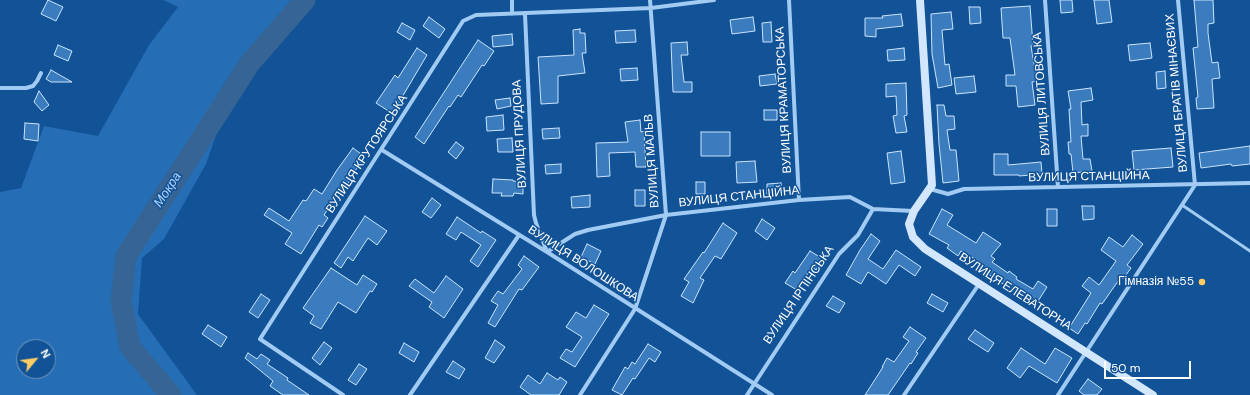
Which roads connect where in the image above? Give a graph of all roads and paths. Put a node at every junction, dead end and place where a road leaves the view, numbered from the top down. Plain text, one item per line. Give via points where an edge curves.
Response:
1 (512, 0) edge
2 (650, 0) edge
3 (714, 0) edge
4 (789, 0) edge
5 (920, 0) edge
6 (1045, 0) edge
7 (1178, 0) edge
8 (651, 8) junction
9 (512, 14) junction
10 (525, 14) junction
11 (41, 73) dead end
12 (0, 88) edge
13 (382, 150) junction
14 (1250, 184) edge
15 (1195, 185) junction
16 (1058, 187) junction
17 (930, 189) junction
18 (799, 200) junction
19 (1182, 205) junction
20 (873, 209) junction
21 (914, 211) junction
22 (666, 215) junction
23 (519, 235) junction
24 (1250, 251) edge
25 (547, 252) junction
26 (979, 284) junction
27 (635, 309) junction
28 (1086, 352) junction
29 (755, 383) junction
30 (343, 395) edge
31 (410, 395) edge
32 (580, 395) edge
33 (747, 395) edge
34 (772, 395) edge
35 (904, 395) edge
36 (1058, 395) edge
37 (1153, 395) edge

1 - 9 street
2 - 8 street, ВУЛИЦЯ МАЛЬВ
3 - 8 street, ВУЛИЦЯ КРУТОЯРСЬКА
4 - 18 street, ВУЛИЦЯ КРАМАТОРСЬКА
5 - 17 street via 932,185
6 - 16 street, ВУЛИЦЯ ЛИТОВСЬКА
7 - 15 street, ВУЛИЦЯ БРАТІВ МІНАЄВИХ
8 - 10 street, ВУЛИЦЯ КРУТОЯРСЬКА
8 - 22 street, ВУЛИЦЯ МАЛЬВ
9 - 10 street, ВУЛИЦЯ КРУТОЯРСЬКА
9 - 13 street, ВУЛИЦЯ КРУТОЯРСЬКА via 476,15 463,21
10 - 25 street, ВУЛИЦЯ ПРУДОВА via 534,215
11 - 12 street via 33,86
13 - 23 street, ВУЛИЦЯ ВОЛОШКОВА
13 - 30 street, ВУЛИЦЯ КРУТОЯРСЬКА via 260,339
14 - 15 street, ВУЛИЦЯ СТАНЦІЙНА
15 - 16 street, ВУЛИЦЯ СТАНЦІЙНА
15 - 19 street
16 - 17 street, ВУЛИЦЯ СТАНЦІЙНА via 964,189 948,194
17 - 21 street, ВУЛИЦЯ ЕЛЕВАТОРНА
18 - 20 street, ВУЛИЦЯ СТАНЦІЙНА via 850,197
18 - 22 street, ВУЛИЦЯ СТАНЦІЙНА
19 - 24 lane
19 - 28 street
20 - 21 street, ВУЛИЦЯ СТАНЦІЙНА
20 - 29 street, ВУЛИЦЯ ІРПІНСЬКА via 858,235 839,254
21 - 26 street, ВУЛИЦЯ ЕЛЕВАТОРНА via 909,224 913,237 925,249
22 - 25 street, ВУЛИЦЯ СТАНЦІЙНА via 575,234
22 - 27 street, ВУЛИЦЯ МАЛЬВ
23 - 25 street, ВУЛИЦЯ ВОЛОШКОВА
23 - 31 street
25 - 27 street, ВУЛИЦЯ ВОЛОШКОВА
26 - 28 street, ВУЛИЦЯ ЕЛЕВАТОРНА
26 - 35 street
27 - 29 street, ВУЛИЦЯ ВОЛОШКОВА
27 - 32 street, ВУЛИЦЯ МАЛЬВ
28 - 36 street
28 - 37 street, ВУЛИЦЯ ЕЛЕВАТОРНА
29 - 33 street, ВУЛИЦЯ ІРПІНСЬКА
29 - 34 street, ВУЛИЦЯ ВОЛОШКОВА

